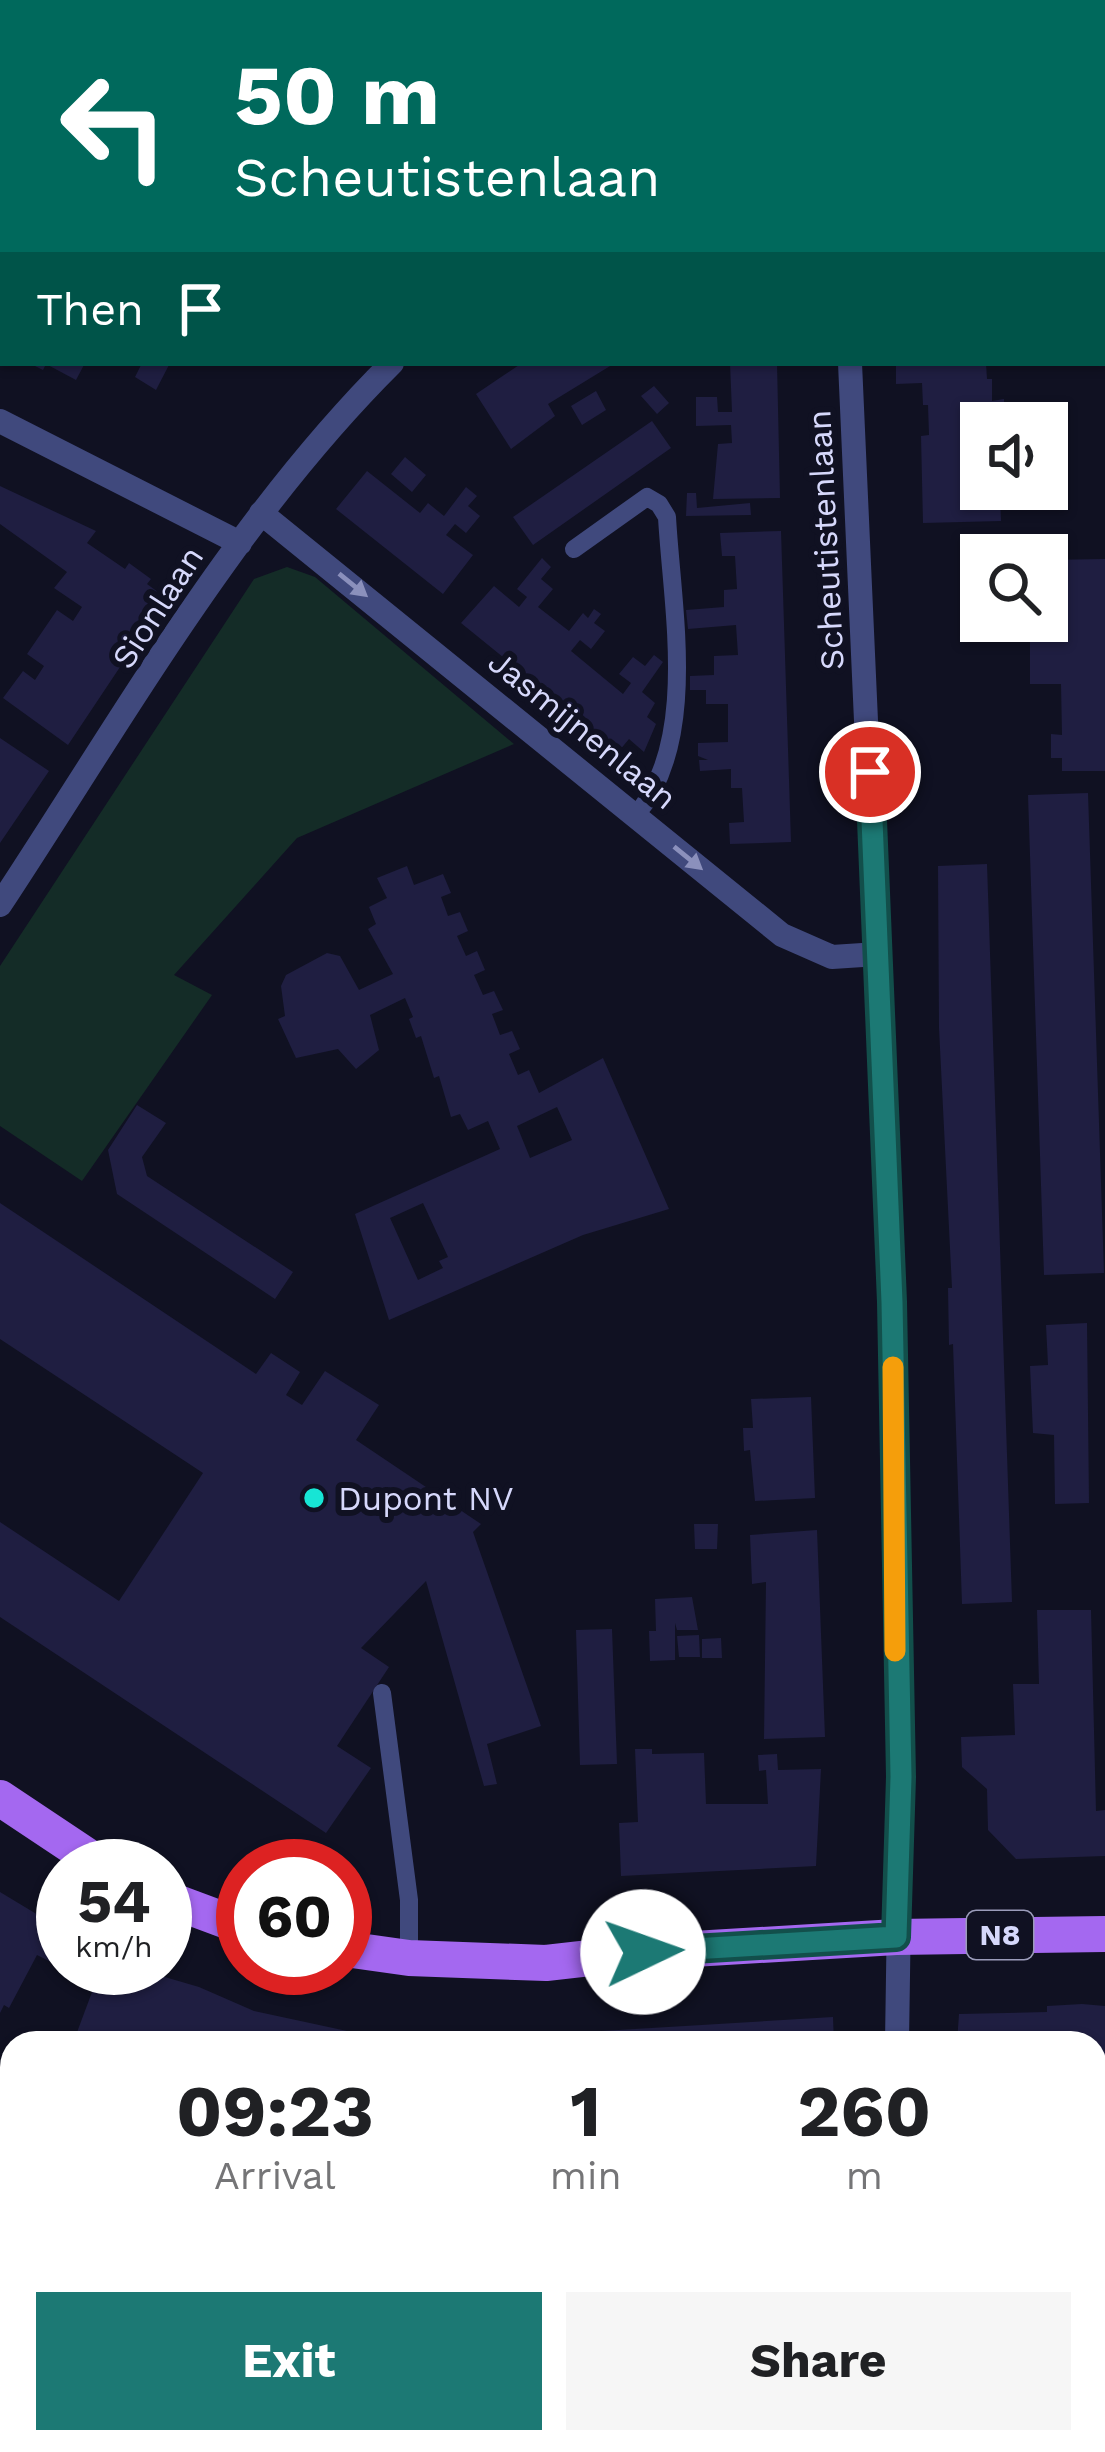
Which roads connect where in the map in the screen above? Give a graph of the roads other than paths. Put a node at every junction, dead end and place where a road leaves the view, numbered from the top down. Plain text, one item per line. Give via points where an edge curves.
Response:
1 (389, 366) edge
2 (850, 366) edge
3 (0, 421) edge
4 (261, 513) junction
5 (239, 543) junction
6 (574, 549) dead end
7 (637, 815) junction
8 (0, 904) edge
9 (878, 954) junction
10 (382, 1693) dead end
11 (0, 1798) edge
12 (62, 1839) edge
13 (1105, 1934) edge
14 (896, 1937) junction
15 (372, 1953) edge
16 (409, 1958) junction
17 (897, 2031) edge

1 - 4 street, Sionlaan
2 - 9 street, Scheutistenlaan
3 - 5 street
4 - 5 street, Sionlaan
4 -> 7 street, Jasmijnenlaan
5 - 8 street, Sionlaan
6 - 7 lane via 647,497 667,518 677,718 653,796
7 -> 9 street, Jasmijnenlaan via 782,935 832,957
9 - 14 street, Scheutistenlaan via 901,1777
10 - 16 lane
11 - 12 main road
13 - 14 main road, N8
14 - 16 main road, N8 via 547,1964
14 - 17 street, Scheutistenlaan
15 - 16 main road, N8

